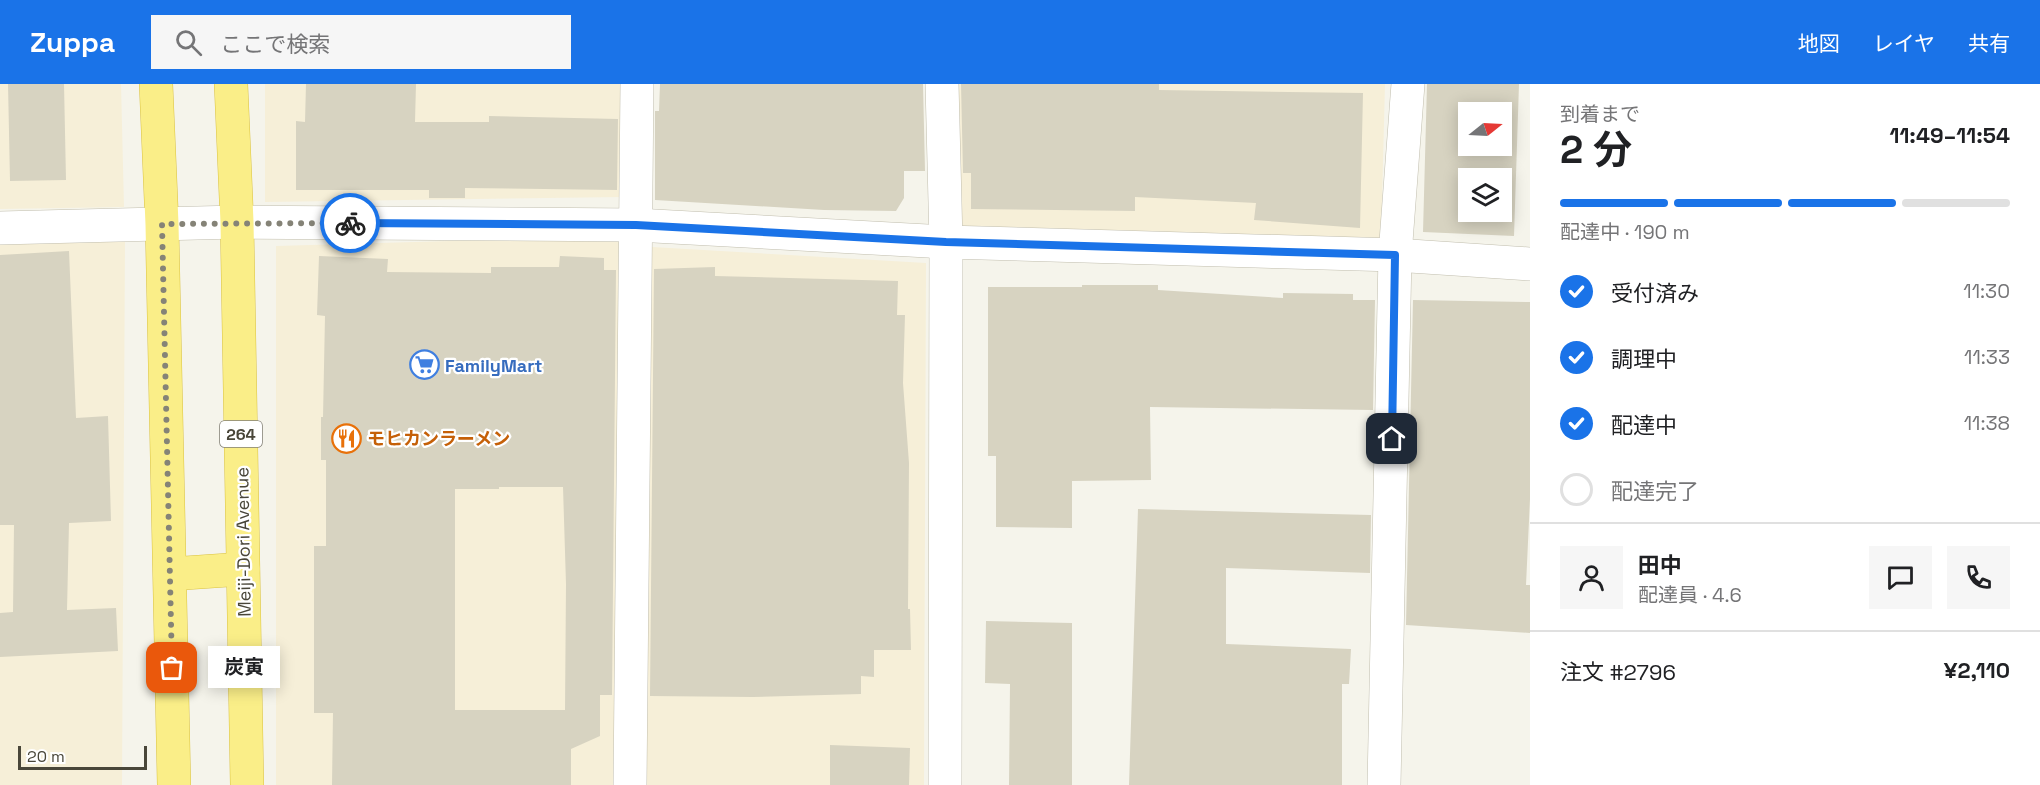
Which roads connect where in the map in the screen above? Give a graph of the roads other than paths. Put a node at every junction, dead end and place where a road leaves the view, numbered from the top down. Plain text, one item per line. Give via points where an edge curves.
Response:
1 (156, 84) edge
2 (231, 84) edge
3 (637, 84) edge
4 (942, 84) edge
5 (1408, 84) edge
6 (237, 222) junction
7 (162, 224) junction
8 (636, 225) junction
9 (0, 228) edge
10 (946, 242) junction
11 (1395, 255) junction
12 (1530, 264) edge
13 (243, 569) junction
14 (170, 573) junction
15 (174, 785) edge
16 (247, 785) edge
17 (630, 785) edge
18 (945, 785) edge
19 (1384, 785) edge

1 - 7 highway
2 - 6 highway, Meiji-Dori Avenue / 264
3 - 8 street
4 - 10 street
5 - 11 street
6 - 7 street
6 - 8 street
6 - 13 highway, Meiji-Dori Avenue / 264
7 - 9 street
7 - 14 highway
8 - 10 street
8 - 17 street
10 - 11 street
10 - 18 street
11 - 12 street
11 - 19 street
13 - 14 highway
13 - 16 highway, Meiji-Dori Avenue / 264
14 - 15 highway

